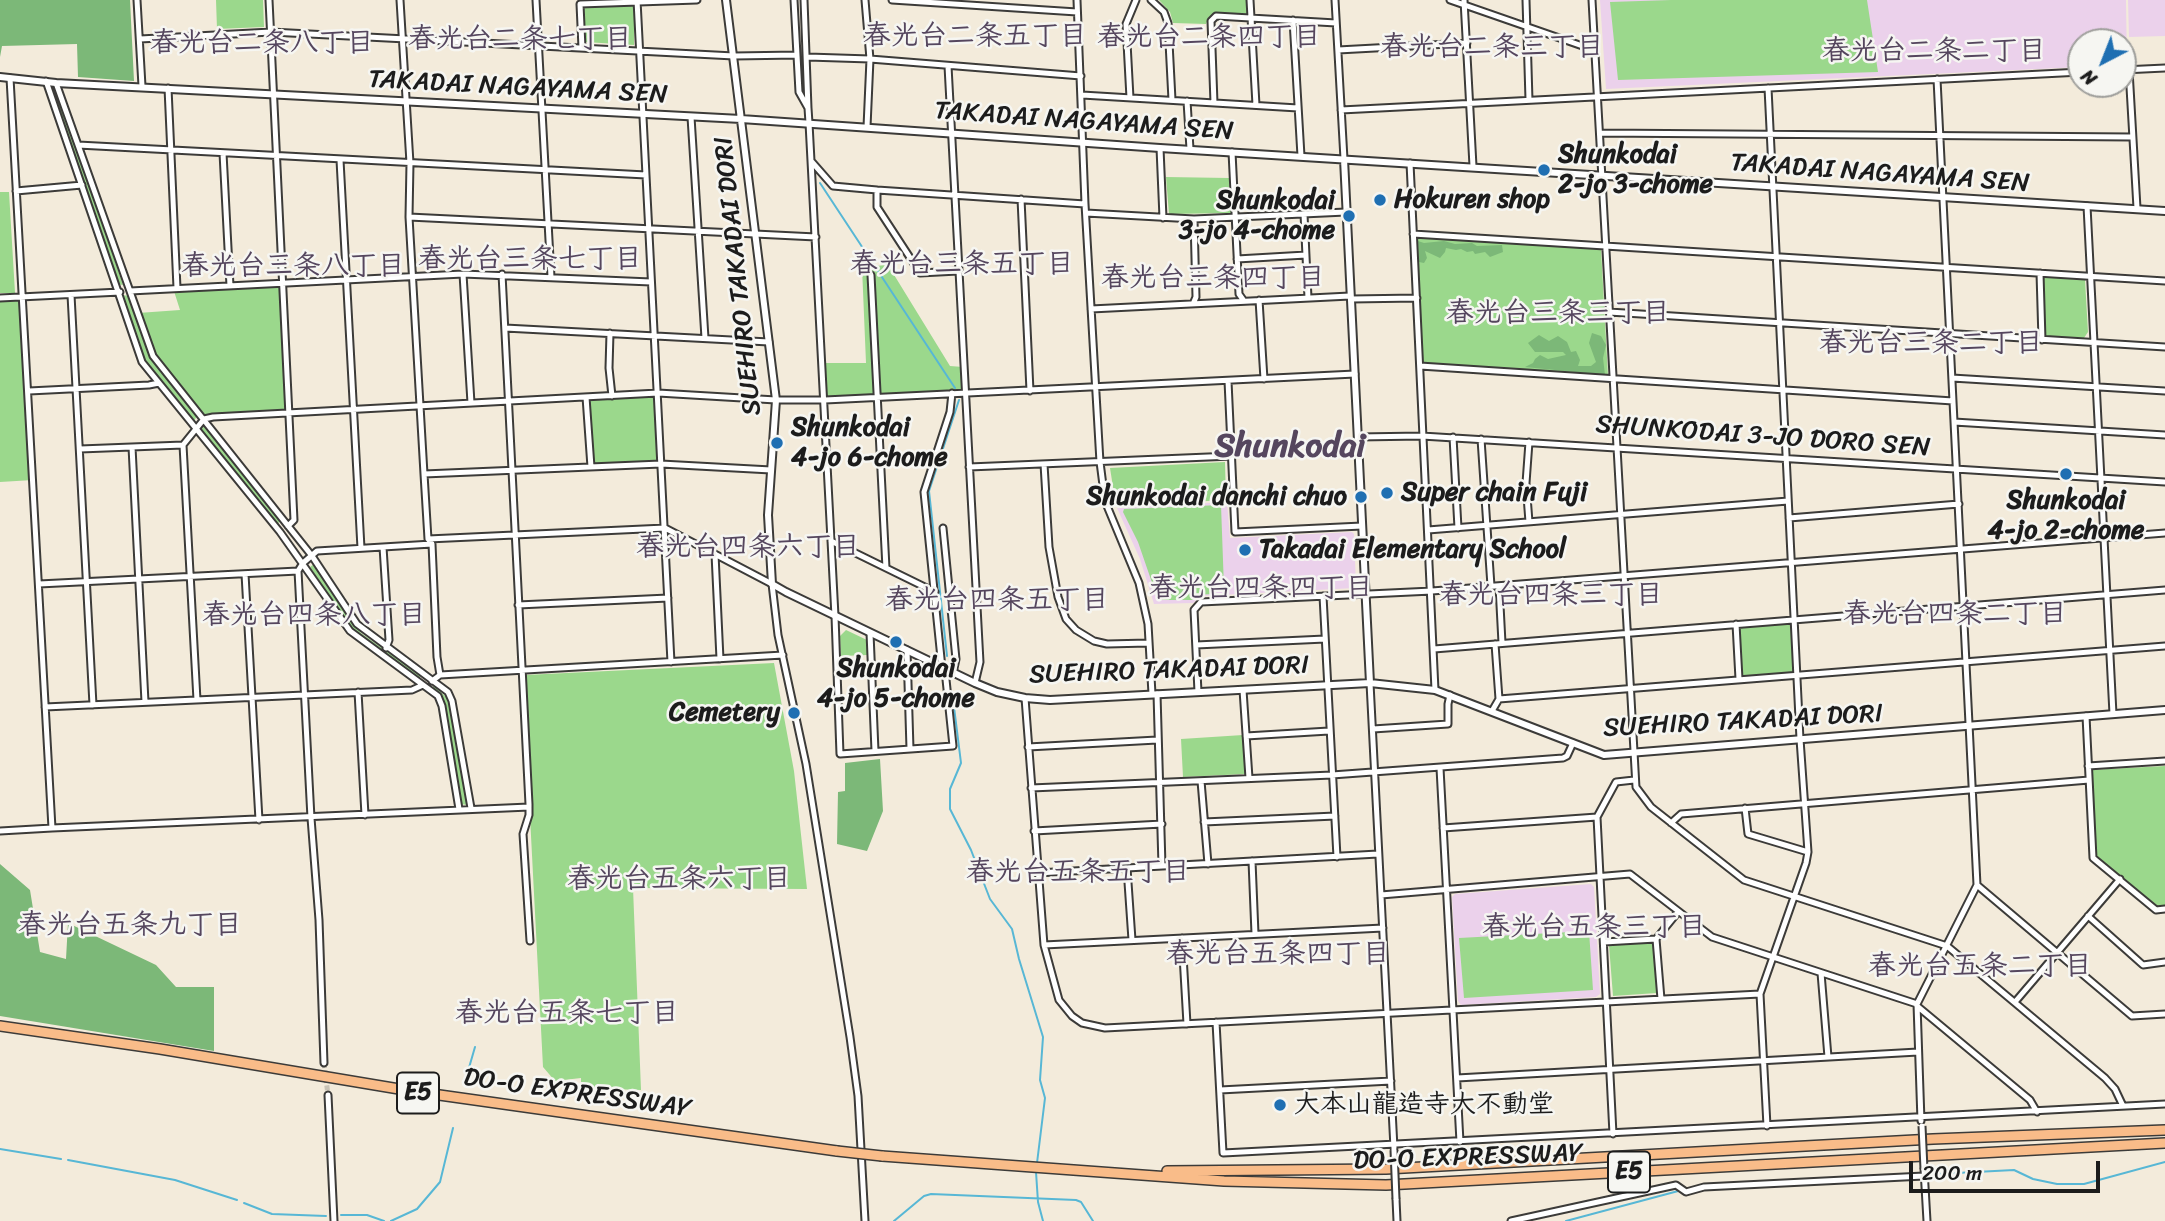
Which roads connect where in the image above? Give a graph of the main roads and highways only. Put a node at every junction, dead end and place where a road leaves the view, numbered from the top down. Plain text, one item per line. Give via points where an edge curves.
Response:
1 (0, 1026) edge
2 (2165, 1130) edge
3 (2165, 1143) edge
4 (1109, 1172) junction

1 - 4 highway, DO-O EXPRESSWAY / E5, bridge via 461,1099 837,1151
2 - 4 highway, DO-O EXPRESSWAY / E5 via 1386,1169
3 - 4 highway, DO-O EXPRESSWAY / E5 via 1386,1185

